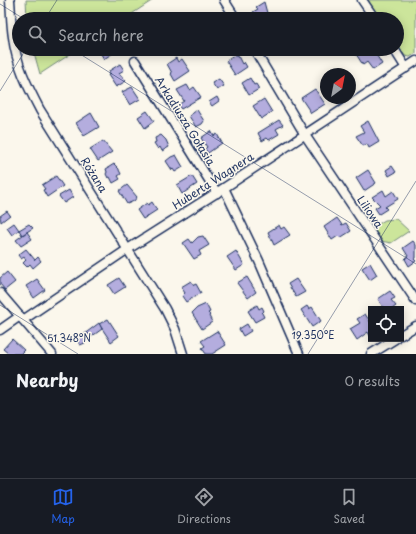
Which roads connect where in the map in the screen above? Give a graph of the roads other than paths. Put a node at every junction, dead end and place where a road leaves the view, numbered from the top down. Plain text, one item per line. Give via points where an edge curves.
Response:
1 (10, 0) edge
2 (224, 0) edge
3 (362, 0) edge
4 (232, 12) edge
5 (370, 12) edge
6 (12, 25) edge
7 (18, 56) edge
8 (258, 56) edge
9 (398, 56) edge
10 (135, 61) dead end
11 (416, 61) edge
12 (406, 68) junction
13 (305, 134) junction
14 (220, 190) junction
15 (128, 249) junction
16 (0, 293) edge
17 (416, 301) edge
18 (22, 318) junction
19 (416, 326) edge
20 (0, 330) edge
21 (404, 334) edge
22 (390, 342) edge
23 (52, 354) edge
24 (183, 354) edge
25 (299, 354) edge
26 (371, 354) edge

1 - 6 street, Różana
2 - 4 street
3 - 5 street
7 - 15 street, Różana via 25,80 40,110
8 - 13 street, Liliowa
9 - 12 street
10 - 14 street, Arkadiusza Gołasia
11 - 12 street, Huberta Wagnera
12 - 13 street, Huberta Wagnera
13 - 14 street, Huberta Wagnera
13 - 17 street, Liliowa
14 - 15 street, Huberta Wagnera
14 - 25 street via 259,261
15 - 18 street, Huberta Wagnera
15 - 24 street, Różana via 165,309
16 - 18 street
18 - 20 street, Huberta Wagnera
18 - 23 street
19 - 21 street
22 - 26 street

